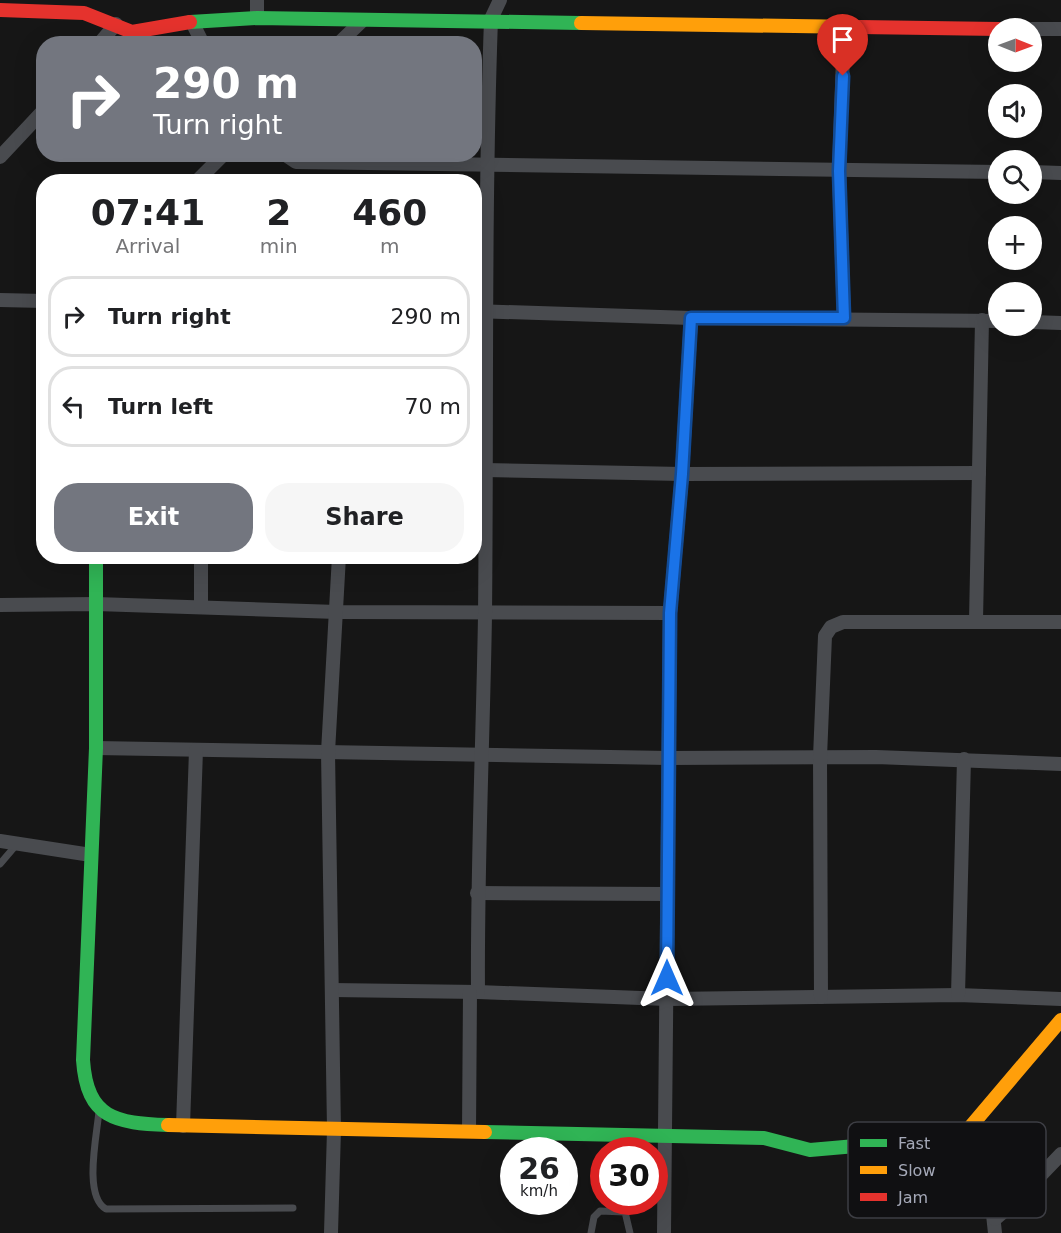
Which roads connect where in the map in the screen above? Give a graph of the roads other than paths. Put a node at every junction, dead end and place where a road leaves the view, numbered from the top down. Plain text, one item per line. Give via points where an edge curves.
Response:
1 (257, 0) edge
2 (500, 0) edge
3 (0, 10) edge
4 (257, 18) junction
5 (363, 20) junction
6 (492, 20) junction
7 (192, 22) junction
8 (116, 24) junction
9 (844, 28) junction
10 (988, 29) edge
11 (1042, 29) edge
12 (1061, 29) edge
13 (106, 36) edge
14 (200, 36) edge
15 (346, 36) edge
16 (36, 119) edge
17 (0, 157) edge
18 (216, 162) edge
19 (296, 162) edge
20 (486, 167) junction
21 (839, 171) junction
22 (988, 172) edge
23 (1042, 172) edge
24 (1061, 172) edge
25 (204, 174) edge
26 (482, 249) edge
27 (0, 300) edge
28 (36, 301) edge
29 (482, 311) edge
30 (691, 318) junction
31 (844, 318) junction
32 (982, 320) junction
33 (988, 320) edge
34 (1042, 322) edge
35 (1061, 323) edge
36 (482, 390) edge
37 (485, 470) junction
38 (979, 473) junction
39 (682, 474) junction
40 (96, 564) edge
41 (201, 564) edge
42 (339, 564) edge
43 (96, 604) junction
44 (0, 605) edge
45 (201, 607) junction
46 (337, 612) junction
47 (485, 613) junction
48 (670, 613) junction
49 (976, 621) junction
50 (1061, 622) edge
51 (96, 748) junction
52 (196, 750) junction
53 (328, 752) junction
54 (483, 755) junction
55 (820, 757) junction
56 (668, 758) junction
57 (964, 759) junction
58 (1061, 764) edge
59 (0, 841) edge
60 (17, 844) junction
61 (91, 855) junction
62 (0, 864) edge
63 (477, 893) junction
64 (667, 894) junction
65 (332, 990) junction
66 (474, 992) junction
67 (958, 994) junction
68 (822, 996) junction
69 (666, 999) junction
70 (1061, 999) edge
71 (1061, 1020) edge
72 (99, 1109) junction
73 (974, 1122) edge
74 (183, 1126) junction
75 (334, 1130) junction
76 (468, 1131) junction
77 (665, 1137) joint
78 (668, 1137) edge
79 (848, 1146) edge
80 (1061, 1154) edge
81 (1046, 1170) edge
82 (293, 1208) dead end
83 (664, 1215) edge
84 (331, 1233) edge
85 (591, 1233) edge
86 (630, 1233) edge
87 (664, 1233) edge

1 - 4 street
2 - 6 street
3 - 8 street via 84,13
4 - 5 street
4 - 7 street
5 - 6 street
5 - 15 street
6 - 9 street
6 - 20 street
7 - 8 street via 132,32
7 - 14 street
8 - 13 street
9 - 10 street
9 - 21 street
11 - 12 street
16 - 17 street
18 - 25 street
19 - 20 street
20 - 21 street
20 - 26 street
21 - 22 street
21 - 31 street
23 - 24 street
27 - 28 street
29 - 30 street
30 - 31 street
30 - 39 street
31 - 32 street
32 - 33 street
32 - 38 street
34 - 35 street
36 - 37 street
37 - 39 street
37 - 47 street
38 - 39 street
38 - 49 street
39 - 48 street
40 - 43 street
41 - 45 street
42 - 46 street
43 - 44 street
43 - 45 street
43 - 51 street
45 - 46 street
46 - 47 street
46 - 53 street
47 - 48 street
47 - 54 street
48 - 56 street
49 - 50 street
49 - 55 street via 843,622 831,627 825,636
51 - 52 street
51 - 61 street
52 - 53 street
52 - 74 street
53 - 54 street
53 - 65 street
54 - 56 street
54 - 63 street
55 - 56 street
55 - 57 street
55 - 68 street
56 - 64 street
57 - 58 street
57 - 67 street
59 - 60 street
60 - 61 street
60 - 62 lane
61 - 72 street via 83,1060 86,1089
63 - 64 street
63 - 66 street
64 - 69 street
65 - 66 street
65 - 75 street
66 - 69 street
66 - 76 street
67 - 68 street
67 - 70 street
68 - 69 street
69 - 77 street
71 - 73 street
72 - 74 street via 138,1123
72 - 82 lane via 92,1186 100,1206
74 - 75 street
75 - 76 street
75 - 84 street
76 - 77 street
78 - 79 street via 764,1138 810,1150
80 - 81 street
83 - 87 street
85 - 86 lane via 594,1217 600,1210 625,1212

